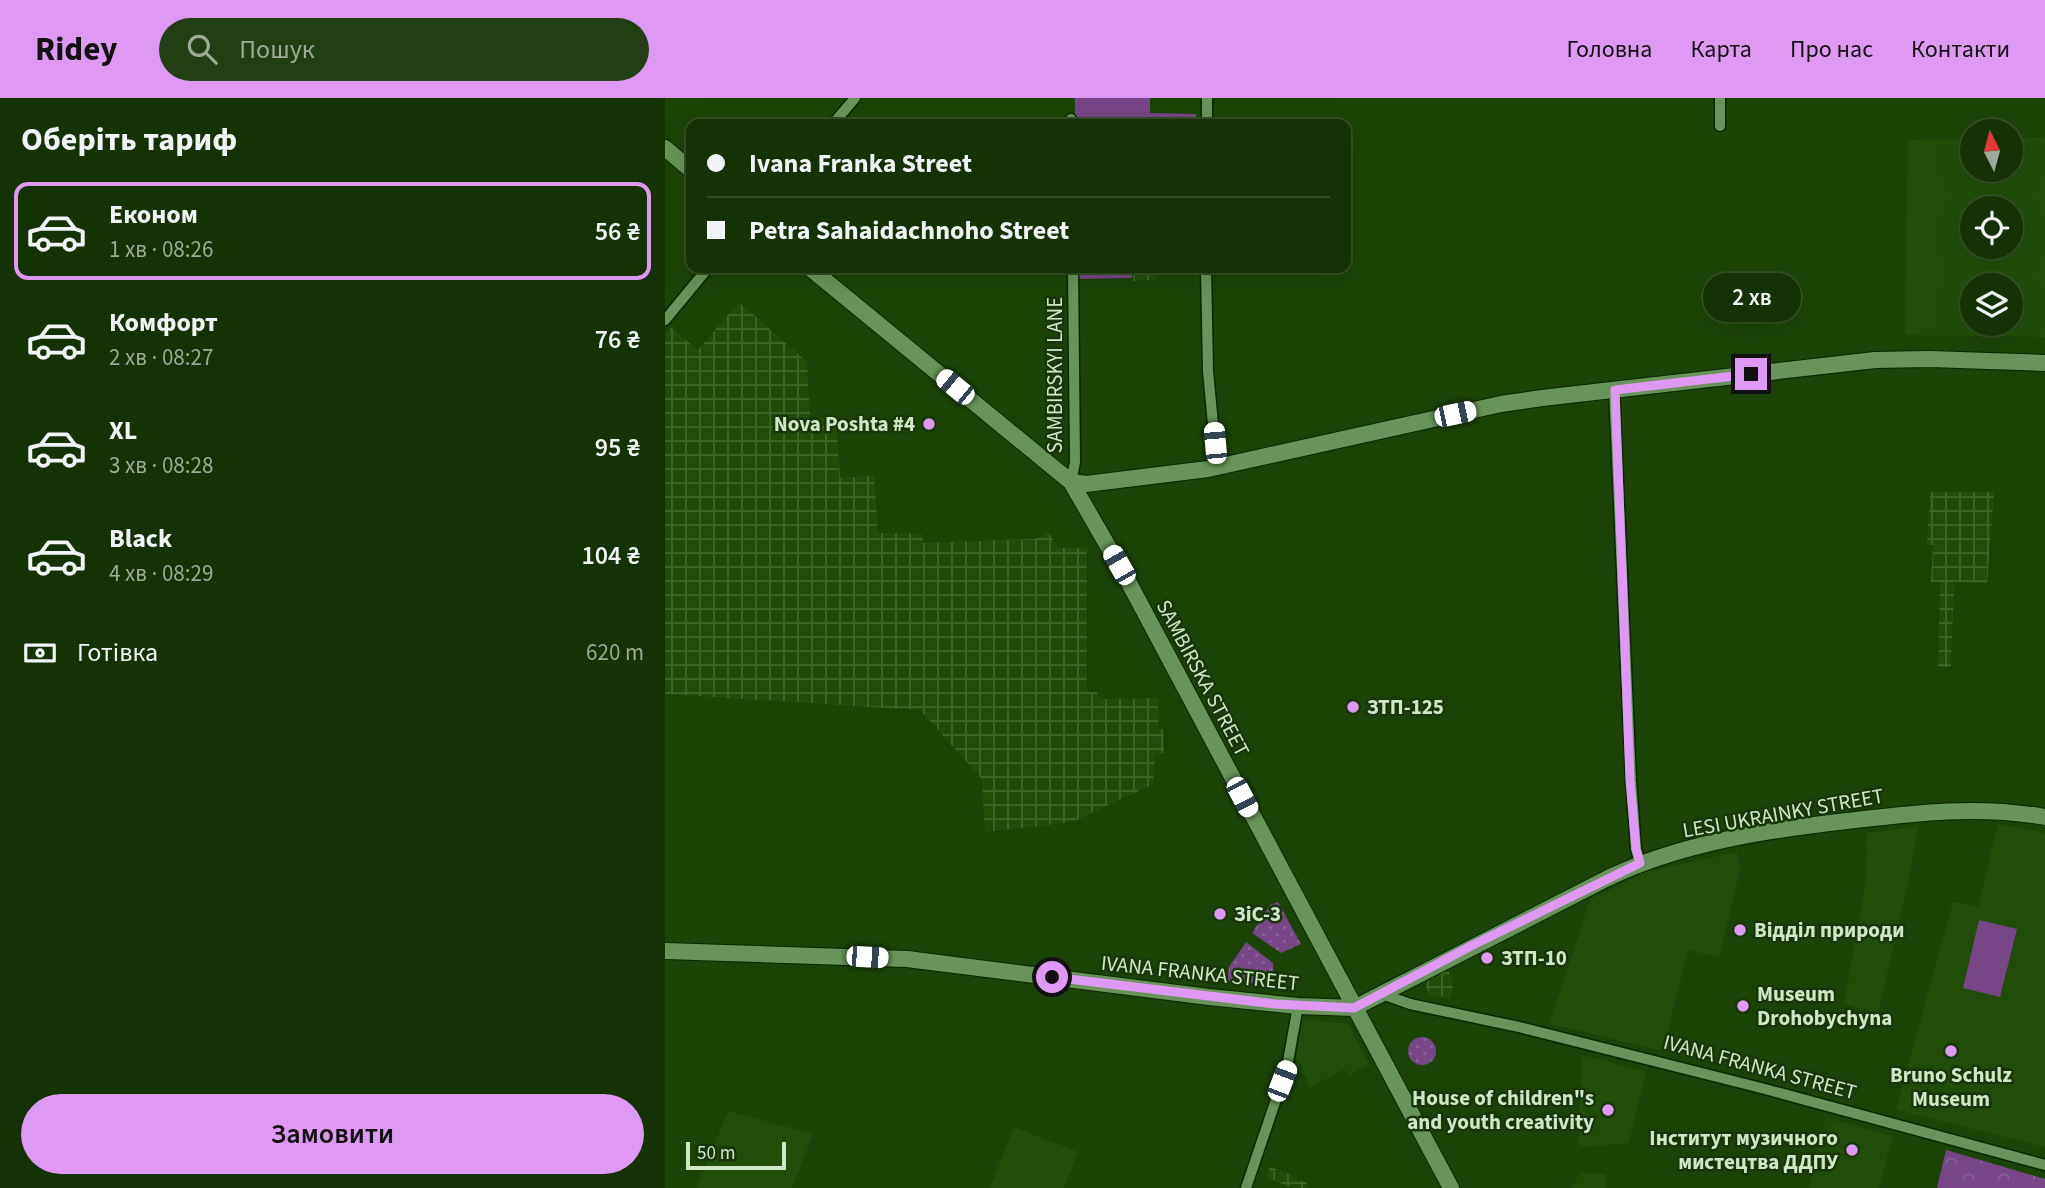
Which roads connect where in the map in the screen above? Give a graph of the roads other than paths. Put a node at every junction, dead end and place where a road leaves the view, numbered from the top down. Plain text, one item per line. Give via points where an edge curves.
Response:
1 (855, 98) edge
2 (1207, 98) edge
3 (1720, 98) edge
4 (837, 119) edge
5 (1207, 119) edge
6 (1720, 126) dead end
7 (665, 148) edge
8 (686, 166) edge
9 (704, 273) edge
10 (816, 273) edge
11 (1073, 273) edge
12 (1206, 273) edge
13 (665, 320) edge
14 (2045, 363) edge
15 (1615, 390) junction
16 (1217, 467) junction
17 (1071, 482) junction
18 (2045, 817) edge
19 (1640, 863) junction
20 (665, 951) edge
21 (1382, 993) junction
22 (1298, 1006) junction
23 (1354, 1008) junction
24 (2045, 1165) edge
25 (1246, 1188) edge
26 (1451, 1188) edge

1 - 4 street
2 - 5 street
3 - 6 street
7 - 8 main road
9 - 13 street
10 - 17 main road, SAMBIRSKA STREET
11 - 17 street, SAMBIRSKYI LANE via 1075,462
12 - 16 street via 1208,371
14 - 15 main road via 1875,360
15 - 16 main road via 1501,404
15 - 19 street via 1631,787
16 - 17 main road via 1086,484
17 - 23 main road, SAMBIRSKA STREET
18 - 19 main road, LESI UKRAINKY STREET via 1971,810 1874,818 1748,836
19 - 21 main road, LESI UKRAINKY STREET
20 - 22 main road, IVANA FRANKA STREET via 907,959
21 - 23 main road, LESI UKRAINKY STREET
21 - 24 street, IVANA FRANKA STREET via 1410,1004 1765,1089
22 - 23 main road, IVANA FRANKA STREET
22 - 25 street via 1287,1067
23 - 26 main road, SAMBIRSKA STREET

